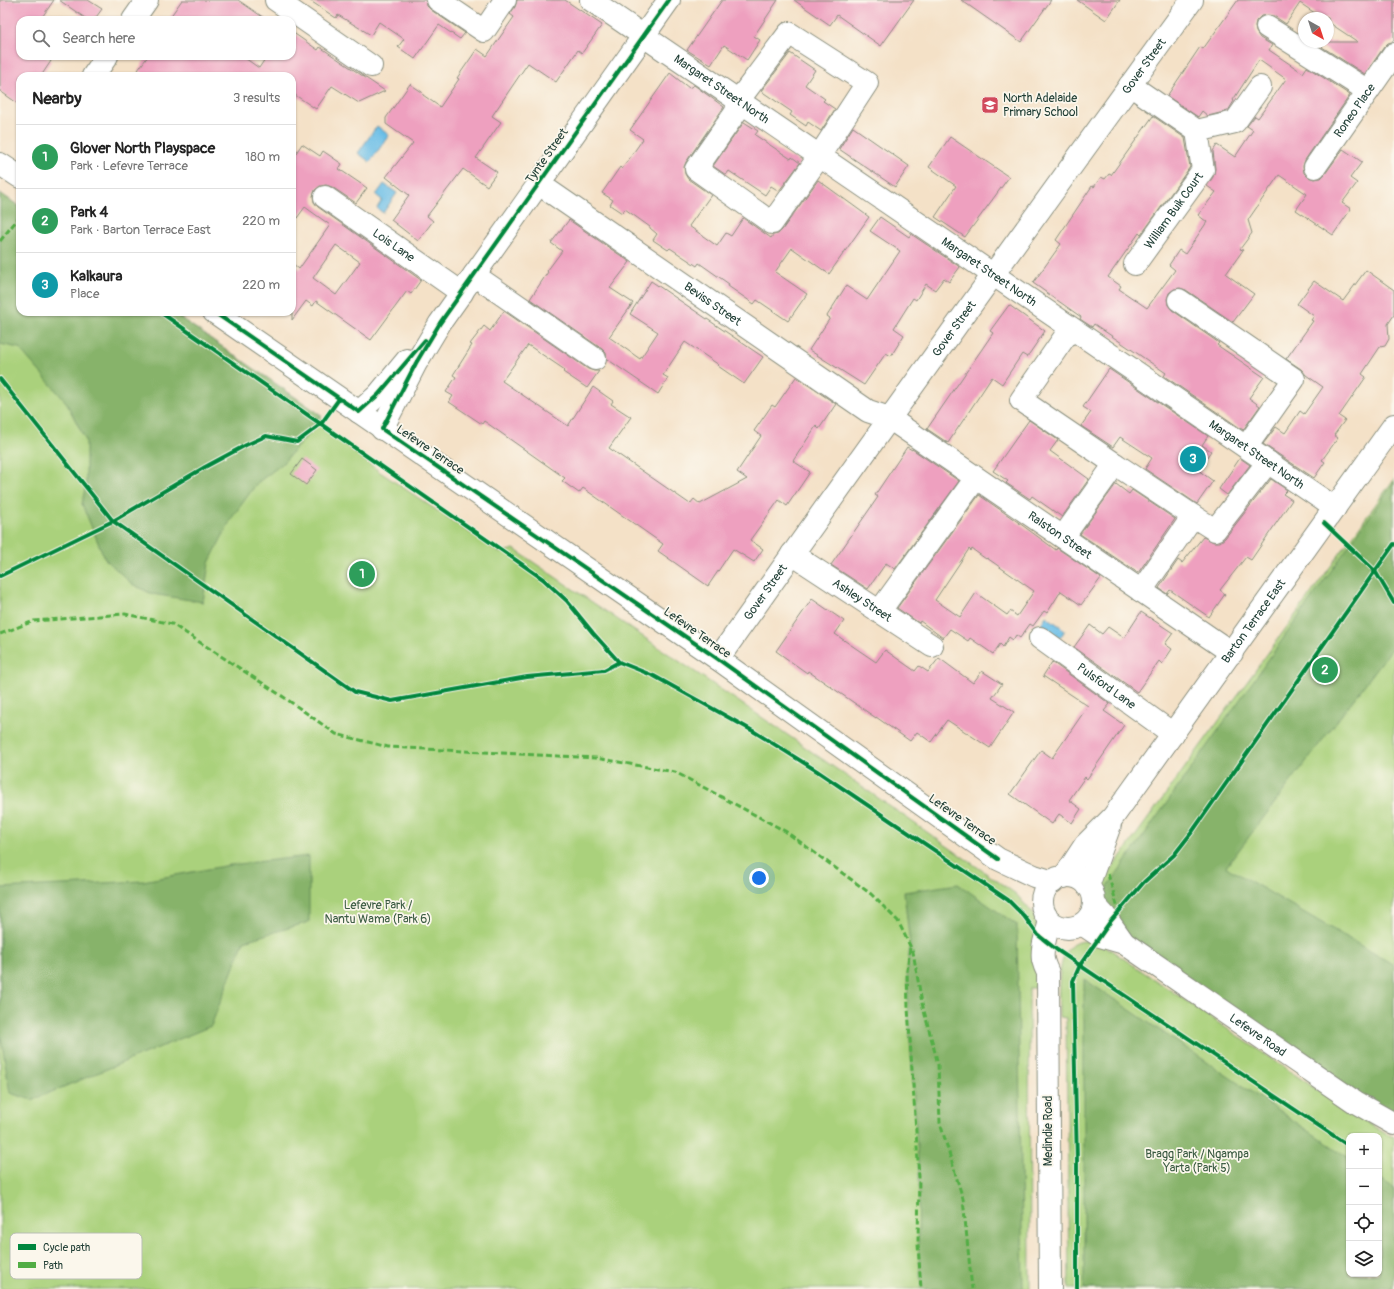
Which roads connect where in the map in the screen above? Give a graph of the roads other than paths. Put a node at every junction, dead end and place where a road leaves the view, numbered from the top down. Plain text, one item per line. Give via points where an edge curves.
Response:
1 (147, 0) edge
2 (276, 0) edge
3 (438, 0) edge
4 (505, 0) edge
5 (591, 0) edge
6 (670, 0) edge
7 (1192, 0) edge
8 (136, 16) edge
9 (1267, 27) dead end
10 (644, 36) junction
11 (1394, 54) edge
12 (104, 60) edge
13 (370, 66) dead end
14 (96, 72) edge
15 (1130, 85) junction
16 (1260, 87) dead end
17 (1368, 91) junction
18 (738, 101) junction
19 (1197, 131) junction
20 (818, 156) junction
21 (0, 164) edge
22 (1315, 167) dead end
23 (16, 175) edge
24 (539, 184) junction
25 (325, 197) dead end
26 (1135, 264) dead end
27 (474, 275) junction
28 (994, 275) junction
29 (462, 293) junction
30 (1179, 300) dead end
31 (220, 316) edge
32 (440, 323) junction
33 (1070, 328) junction
34 (595, 359) dead end
35 (359, 412) junction
36 (889, 418) junction
37 (1394, 425) edge
38 (382, 428) junction
39 (1246, 447) junction
40 (1268, 462) junction
41 (1115, 464) junction
42 (976, 478) junction
43 (1335, 508) junction
44 (1193, 516) junction
45 (1063, 537) junction
46 (792, 554) junction
47 (1142, 591) junction
48 (880, 612) junction
49 (1040, 638) dead end
50 (932, 646) dead end
51 (1232, 652) junction
52 (718, 659) junction
53 (1173, 734) junction
54 (1113, 817) junction
55 (998, 859) junction
56 (1058, 879) junction
57 (1091, 895) junction
58 (1046, 911) junction
59 (1076, 926) junction
60 (1124, 943) junction
61 (1048, 973) junction
62 (1394, 1124) edge
63 (1050, 1289) edge

1 - 8 street
2 - 13 street
3 - 4 street via 484,31
5 - 10 street, Margaret Street North
6 - 10 street, Tynte Street
7 - 15 street, Gover Street
9 - 17 street
10 - 18 street, Margaret Street North
10 - 24 street, Tynte Street
11 - 17 street, Roneo Place
12 - 14 street
15 - 19 street
15 - 28 street, Gover Street
16 - 19 street via 1236,122
17 - 22 street, Roneo Place
18 - 20 street, Margaret Street North
18 - 20 street via 736,112 696,169 772,223
18 - 20 street via 789,33 868,83
19 - 26 street, William Buik Court via 1203,170
20 - 28 street, Margaret Street North
21 - 23 street
24 - 27 street, Tynte Street
24 - 36 street, Beviss Street via 868,410
25 - 29 street, Lois Lane
27 - 29 street, Tynte Street
27 - 34 street
28 - 33 street, Margaret Street North
28 - 36 street, Gover Street
29 - 32 street, Tynte Street
30 - 39 street via 1294,379
31 - 35 street, Lefevre Terrace
32 - 35 street, Tynte Street via 378,395
32 - 38 street, Tynte Street
33 - 39 street, Margaret Street North
33 - 41 street via 1021,400
35 - 38 street, Lefevre Terrace
36 - 42 street, Ralston Street
36 - 46 street, Gover Street
37 - 43 street, Barton Terrace East
38 - 52 street, Lefevre Terrace
39 - 40 street, Margaret Street North
40 - 43 street, Margaret Street North
40 - 44 street via 1215,530
41 - 44 street
41 - 45 street
42 - 45 street, Ralston Street
42 - 48 street
43 - 51 street, Barton Terrace East
44 - 47 street
45 - 47 street, Ralston Street
46 - 48 street, Ashley Street
46 - 52 street, Gover Street
47 - 51 street, Ralston Street
48 - 50 street, Ashley Street
49 - 53 street, Pulsford Lane
51 - 53 street, Barton Terrace East
52 - 55 street, Lefevre Terrace
53 - 54 street, Barton Terrace East
54 - 56 street, Barton Terrace East via 1085,845
54 - 57 street, Barton Terrace East
55 - 56 street, Lefevre Terrace via 1034,876
55 - 58 street, Lefevre Terrace
56 - 57 street via 1078,878 1084,882
56 - 58 street via 1046,890
57 - 59 street via 1090,916
57 - 60 street, Lefevre Road
58 - 59 street via 1060,927
58 - 61 street, Medindie Road via 1047,935 1044,940 1043,959
59 - 60 street, Lefevre Road
59 - 61 street, Medindie Road via 1057,950
60 - 62 street, Lefevre Road via 1355,1102
61 - 63 street, Medindie Road

